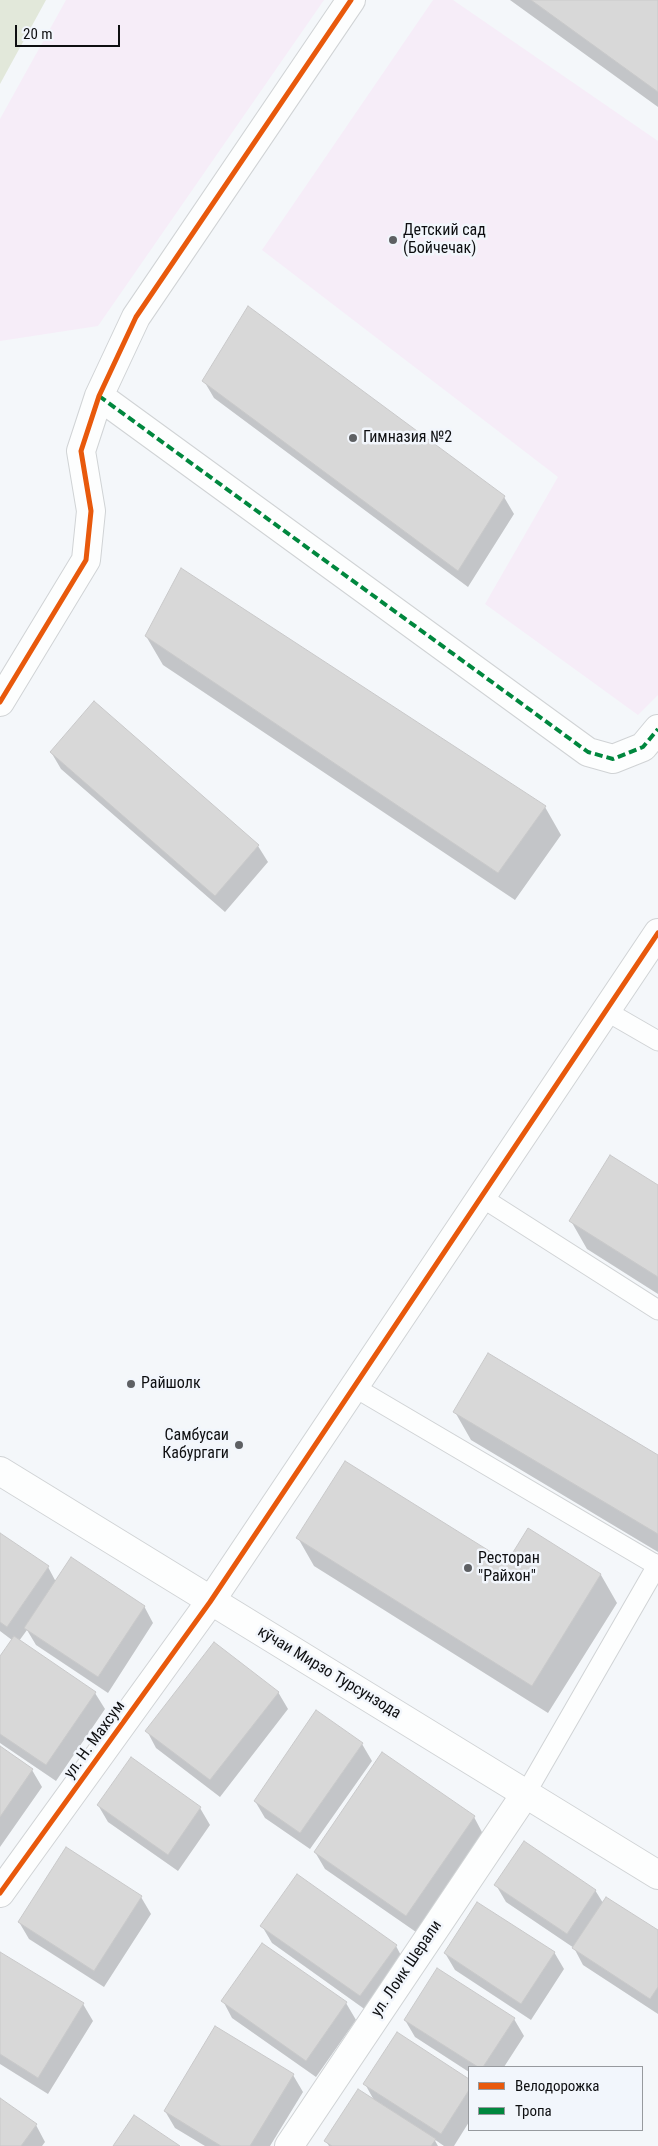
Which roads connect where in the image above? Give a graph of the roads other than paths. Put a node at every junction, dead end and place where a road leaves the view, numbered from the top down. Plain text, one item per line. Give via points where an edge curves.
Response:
1 (351, 0) edge
2 (100, 396) junction
3 (0, 702) edge
4 (658, 729) edge
5 (658, 933) edge
6 (606, 1011) junction
7 (658, 1041) edge
8 (482, 1197) junction
9 (658, 1310) edge
10 (354, 1387) junction
11 (0, 1471) edge
12 (657, 1565) edge
13 (210, 1602) junction
14 (526, 1793) junction
15 (658, 1875) edge
16 (0, 1893) edge
17 (289, 2146) edge

1 - 2 street via 136,316
2 - 3 street via 81,451 91,512 86,560
2 - 4 street via 588,752 613,759 642,748
5 - 6 street, ул. Н. Махсум
6 - 7 lane
6 - 8 street, ул. Н. Махсум
8 - 9 lane
8 - 10 street, ул. Н. Махсум
10 - 12 lane
10 - 13 street, ул. Н. Махсум
11 - 13 street, кӯчаи Мирзо Турсунзода
12 - 14 lane
13 - 14 street, кӯчаи Мирзо Турсунзода
13 - 16 street, ул. Н. Махсум
14 - 15 street, кӯчаи Мирзо Турсунзода
14 - 17 street, ул. Лоик Шерали

